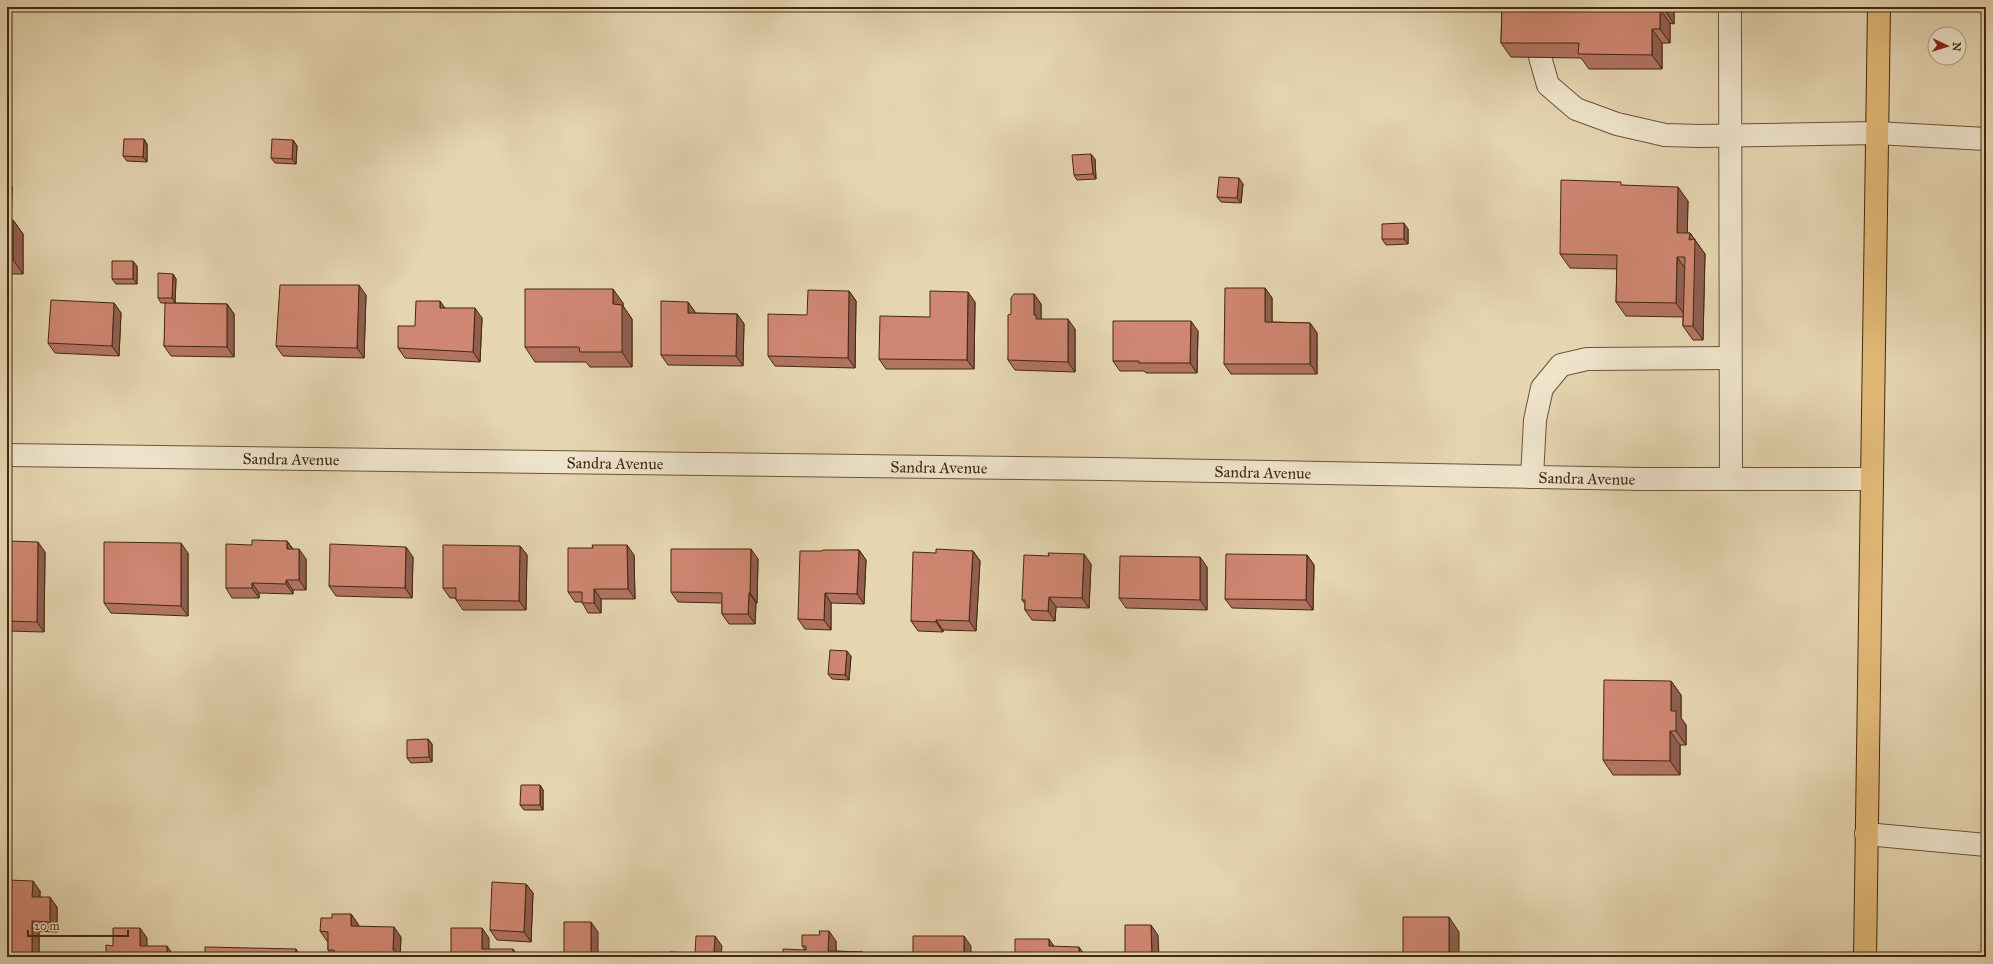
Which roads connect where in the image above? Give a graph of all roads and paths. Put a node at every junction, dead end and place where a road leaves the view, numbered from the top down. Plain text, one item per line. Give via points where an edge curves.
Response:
1 (1730, 7) edge
2 (1879, 7) edge
3 (1540, 57) edge
4 (1876, 133) junction
5 (1730, 135) junction
6 (1986, 138) edge
7 (1730, 358) junction
8 (7, 456) edge
9 (1532, 477) junction
10 (1731, 479) junction
11 (1871, 479) junction
12 (1866, 834) junction
13 (1986, 845) edge
14 (1865, 957) edge

1 - 5 street
2 - 4 main road
3 - 5 street via 1548,86 1576,109 1617,124 1665,135
4 - 5 street
4 - 6 street
4 - 11 main road
5 - 7 street
7 - 9 street via 1587,358 1561,365 1542,388 1535,420
7 - 10 street
8 - 9 street, Sandra Avenue via 1104,469
9 - 10 street, Sandra Avenue
10 - 11 street, Sandra Avenue
11 - 12 main road
12 - 13 street
12 - 14 main road

